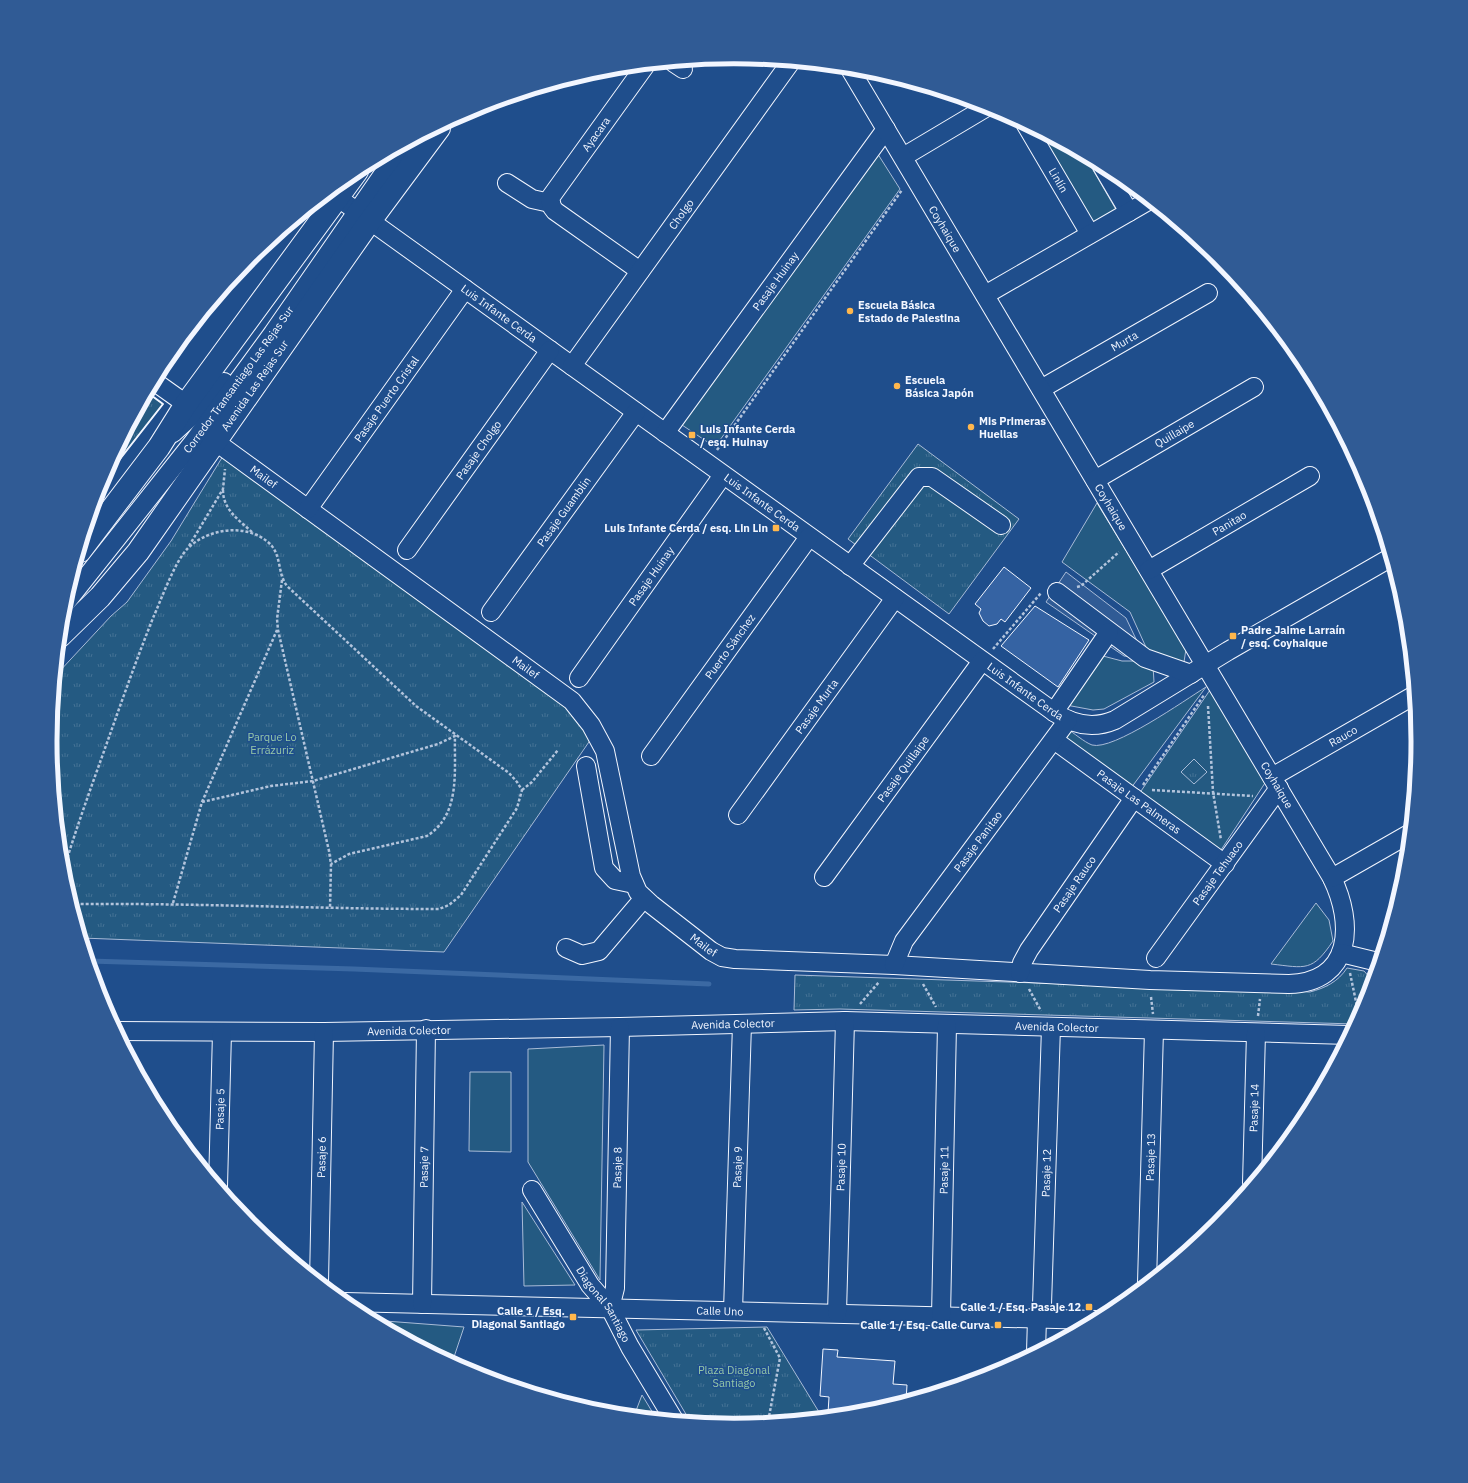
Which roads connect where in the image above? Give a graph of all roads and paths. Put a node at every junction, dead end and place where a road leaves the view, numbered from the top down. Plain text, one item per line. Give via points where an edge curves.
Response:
1 (787, 67) edge
2 (641, 71) edge
3 (854, 76) edge
4 (980, 111) edge
5 (886, 129) junction
6 (1030, 133) edge
7 (427, 138) edge
8 (393, 157) edge
9 (903, 157) junction
10 (377, 167) edge
11 (913, 175) junction
12 (1109, 179) edge
13 (355, 181) edge
14 (508, 183) dead end
15 (550, 203) junction
16 (1145, 203) edge
17 (349, 206) edge
18 (1129, 212) junction
19 (1090, 234) junction
20 (640, 271) junction
21 (465, 290) junction
22 (1208, 293) dead end
23 (985, 295) junction
24 (550, 350) junction
25 (572, 366) junction
26 (159, 385) edge
27 (1254, 386) dead end
28 (1041, 389) junction
29 (186, 404) junction
30 (636, 412) junction
31 (665, 433) junction
32 (159, 447) junction
33 (223, 447) junction
34 (707, 463) junction
35 (723, 475) junction
36 (1310, 476) dead end
37 (1095, 480) junction
38 (223, 489) junction
39 (308, 509) junction
40 (1001, 526) dead end
41 (255, 534) junction
42 (809, 537) junction
43 (88, 541) edge
44 (188, 548) junction
45 (407, 550) dead end
46 (1386, 560) edge
47 (850, 566) junction
48 (1149, 570) junction
49 (282, 579) junction
50 (1057, 592) dead end
51 (74, 593) edge
52 (895, 598) junction
53 (491, 612) dead end
54 (67, 630) edge
55 (278, 630) junction
56 (1109, 632) junction
57 (982, 661) junction
58 (1206, 665) junction
59 (1191, 674) junction
60 (579, 678) dead end
61 (1208, 697) dead end
62 (1410, 699) edge
63 (1208, 705) dead end
64 (1061, 716) junction
65 (456, 736) junction
66 (1054, 740) junction
67 (558, 750) dead end
68 (651, 756) dead end
69 (586, 766) dead end
70 (312, 781) junction
71 (1274, 787) junction
72 (522, 790) junction
73 (1213, 792) junction
74 (1137, 794) junction
75 (202, 802) junction
76 (738, 815) dead end
77 (1404, 837) edge
78 (68, 859) edge
79 (330, 864) junction
80 (1225, 864) junction
81 (824, 877) dead end
82 (1332, 878) junction
83 (639, 891) junction
84 (173, 903) junction
85 (77, 904) edge
86 (330, 909) junction
87 (566, 948) dead end
88 (1344, 954) junction
89 (1156, 958) dead end
90 (1374, 963) edge
91 (894, 965) junction
92 (912, 966) junction
93 (1020, 973) junction
94 (1262, 983) junction
95 (1357, 1006) edge
96 (845, 1021) junction
97 (742, 1024) junction
98 (947, 1025) junction
99 (620, 1027) junction
100 (1051, 1027) junction
101 (426, 1029) junction
102 (1154, 1030) junction
103 (123, 1032) edge
104 (222, 1032) junction
105 (324, 1032) junction
106 (1256, 1033) junction
107 (1344, 1035) edge
108 (1252, 1177) edge
109 (218, 1180) edge
110 (532, 1190) dead end
111 (319, 1277) edge
112 (1147, 1278) edge
113 (356, 1302) edge
114 (422, 1304) junction
115 (610, 1308) junction
116 (733, 1311) junction
117 (755, 1312) junction
118 (837, 1313) junction
119 (941, 1316) junction
120 (1037, 1318) junction
121 (1085, 1320) edge
122 (1036, 1347) edge
123 (680, 1414) edge
124 (769, 1417) edge

1 - 20 street, Cholgo
2 - 15 street, Ayacara via 552,194
3 - 5 street, Coyhaique
4 - 9 street
5 - 9 street, Coyhaique
5 - 31 street, Pasaje Huinay
6 - 19 street, Linlín
7 - 17 main road, Avenida Las Rejas Sur
8 - 17 street, Corredor Transantiago Las Rejas Sur
9 - 11 street, Coyhaique
10 - 17 street, Corredor Transantiago Las Rejas Sur
11 - 23 street, Coyhaique
11 - 34 path
12 - 18 street
13 - 17 main road, Avenida Las Rejas Sur
14 - 15 street via 532,199
15 - 20 street via 555,211
16 - 18 street
17 - 21 street, Luis Infante Cerda
17 - 29 main road, Avenida Las Rejas Sur
17 - 32 street, Corredor Transantiago Las Rejas Sur via 239,363 208,401
17 - 33 main road, Avenida Las Rejas Sur
17 - 51 street, Corredor Transantiago Las Rejas Sur via 273,333 194,441
18 - 19 street
19 - 23 street
20 - 25 street, Cholgo
21 - 24 street, Luis Infante Cerda
21 - 39 street, Pasaje Puerto Cristal
22 - 28 street, Murta
23 - 28 street, Coyhaique
24 - 25 street, Luis Infante Cerda
24 - 45 street, Pasaje Cholgo
25 - 30 street, Luis Infante Cerda
26 - 29 street
27 - 37 street, Quillaipe
28 - 37 street, Coyhaique
29 - 32 main road, Avenida Las Rejas Sur
30 - 31 street, Luis Infante Cerda
30 - 53 street, Pasaje Guamblin
31 - 34 street, Luis Infante Cerda
32 - 43 main road, Avenida Las Rejas Sur
33 - 38 path
33 - 39 street, Mailef
33 - 54 main road, Avenida Las Rejas Sur via 120,574
34 - 35 street, Luis Infante Cerda
35 - 42 street, Luis Infante Cerda
35 - 60 street, Pasaje Huinay
36 - 48 street, Panitao
37 - 48 street, Coyhaique
38 - 41 path via 223,500 227,508
38 - 44 path
39 - 83 street, Mailef via 572,701 591,725 605,751 631,876
40 - 47 street via 932,478 919,477
41 - 44 path via 243,530 229,530 208,536
41 - 49 path via 276,552
42 - 47 street, Luis Infante Cerda
42 - 68 street, Puerto Sánchez
44 - 78 path via 172,575 146,636
46 - 58 street, Luis Infante Cerda
47 - 52 street, Luis Infante Cerda
48 - 58 street, Coyhaique
49 - 55 path
49 - 65 path via 416,706
50 - 56 street
52 - 57 street, Luis Infante Cerda
52 - 76 street, Pasaje Murta
55 - 70 path
55 - 75 path
56 - 59 street via 1145,658
56 - 64 street, Pasaje Panitao
57 - 64 street, Luis Infante Cerda
57 - 81 street, Pasaje Quillaipe
58 - 59 street, Luis Infante Cerda
58 - 71 street, Coyhaique
59 - 64 street, Luis Infante Cerda via 1107,724 1089,726
61 - 74 path via 1207,689
62 - 71 street, Rauco
63 - 73 path
64 - 66 street, Pasaje Panitao
65 - 70 path via 438,744
65 - 72 path via 509,773
65 - 79 path via 454,794 451,806 438,829 427,836 348,854
66 - 74 street, Pasaje Las Palmeras
66 - 91 street, Pasaje Panitao via 904,941
67 - 72 path via 532,782
69 - 83 street via 604,868 615,880
70 - 75 path via 271,786
70 - 79 path
71 - 73 path
71 - 80 street, Pasaje Tehuaco
71 - 82 street, Coyhaique
72 - 86 path via 517,808 461,895 449,905 439,909
73 - 74 path
73 - 80 path
74 - 80 street, Pasaje Las Palmeras
74 - 93 street, Pasaje Rauco via 1029,950 1022,962
75 - 84 path
77 - 82 street
79 - 86 path
80 - 89 street, Pasaje Tehuaco
82 - 88 street, Coyhaique via 1343,904
83 - 87 street via 599,951 582,955
83 - 91 street, Mailef via 711,951 722,957
84 - 85 path
84 - 86 path
88 - 90 street
88 - 94 street via 1329,971 1310,981
88 - 95 path
91 - 92 street
91 - 96 path
92 - 93 street
92 - 98 path
93 - 94 street
93 - 100 path
94 - 106 path
96 - 97 street, Avenida Colector
96 - 98 street, Avenida Colector
96 - 118 street, Pasaje 10
97 - 99 street, Avenida Colector
97 - 116 street, Pasaje 9
98 - 100 street, Avenida Colector
98 - 119 street, Pasaje 11
99 - 101 street, Avenida Colector
99 - 115 street, Pasaje 8 via 615,1288
100 - 102 street, Avenida Colector
100 - 120 street, Pasaje 12 via 1042,1305
101 - 105 street, Avenida Colector
101 - 114 street, Pasaje 7
102 - 106 street, Avenida Colector
102 - 112 street, Pasaje 13
103 - 104 street, Avenida Colector
104 - 105 street, Avenida Colector
104 - 109 street, Pasaje 5
105 - 111 street, Pasaje 6
106 - 107 street, Avenida Colector
106 - 108 street, Pasaje 14
110 - 115 street, Diagonal Santiago via 590,1285
113 - 114 street, Calle Uno
114 - 115 street, Calle Uno
115 - 116 street, Calle Uno
115 - 123 street, Diagonal Santiago via 630,1347
116 - 117 street, Calle Uno
117 - 118 street, Calle Uno
117 - 124 path via 780,1358
118 - 119 street, Calle Uno
119 - 120 street, Calle Uno
120 - 121 street, Calle Uno
120 - 122 street, Pasaje 12

